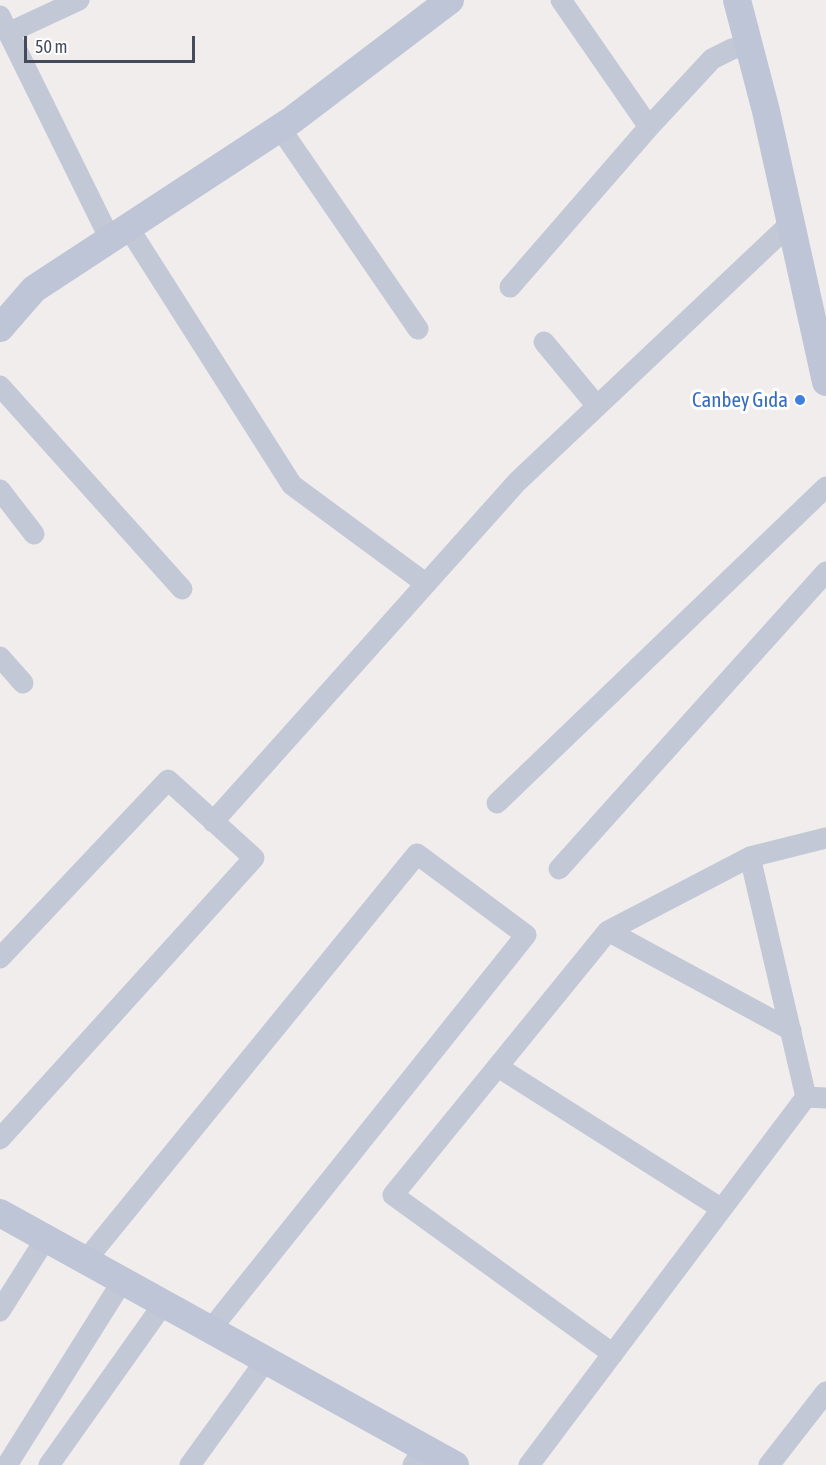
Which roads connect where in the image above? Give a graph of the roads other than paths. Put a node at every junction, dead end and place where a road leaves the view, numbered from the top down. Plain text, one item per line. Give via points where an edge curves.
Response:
1 (79, 0) edge
2 (450, 0) edge
3 (561, 0) edge
4 (737, 0) edge
5 (4, 25) edge
6 (749, 45) junction
7 (649, 127) junction
8 (280, 128) junction
9 (791, 224) junction
10 (119, 233) junction
11 (510, 287) dead end
12 (820, 321) edge
13 (0, 328) edge
14 (418, 329) dead end
15 (544, 342) dead end
16 (826, 382) edge
17 (0, 386) edge
18 (597, 406) junction
19 (826, 487) edge
20 (0, 490) edge
21 (34, 534) dead end
22 (826, 572) edge
23 (425, 583) junction
24 (182, 590) dead end
25 (0, 657) edge
26 (23, 683) dead end
27 (497, 803) dead end
28 (213, 822) junction
29 (826, 838) edge
30 (750, 857) junction
31 (559, 869) dead end
32 (608, 931) junction
33 (0, 958) edge
34 (791, 1030) junction
35 (498, 1067) junction
36 (816, 1097) edge
37 (0, 1139) edge
38 (722, 1209) junction
39 (0, 1212) edge
40 (46, 1238) junction
41 (86, 1260) junction
42 (123, 1280) junction
43 (164, 1303) junction
44 (0, 1311) edge
45 (211, 1329) junction
46 (613, 1354) junction
47 (266, 1360) junction
48 (826, 1392) edge
49 (419, 1456) edge
50 (7, 1465) edge
51 (49, 1465) edge
52 (190, 1465) edge
53 (455, 1465) edge
54 (529, 1465) edge
55 (769, 1465) edge

1 - 5 street
2 - 8 main road
3 - 7 street
4 - 6 main road
5 - 10 street
6 - 7 street via 712,59
6 - 9 main road
7 - 11 street
8 - 10 main road
8 - 14 street
9 - 12 main road
9 - 18 street
10 - 13 main road via 34,289
10 - 23 street via 292,485
12 - 16 main road
15 - 18 street
17 - 24 street
18 - 23 street via 517,482
19 - 27 street
20 - 21 street
22 - 31 street
23 - 28 street
25 - 26 street
28 - 33 street via 168,780
28 - 37 street via 254,858
29 - 30 street
30 - 32 street
30 - 34 street
32 - 34 street
32 - 35 street
34 - 36 street
35 - 38 street
35 - 46 street via 393,1195
36 - 38 street
38 - 46 street
39 - 40 main road
40 - 41 main road
40 - 44 street
41 - 42 main road
41 - 45 street via 417,854 525,935
42 - 43 main road
42 - 50 street
43 - 45 main road
43 - 51 street
45 - 47 main road
46 - 54 street
47 - 49 main road
47 - 52 street
48 - 55 street
49 - 53 main road

